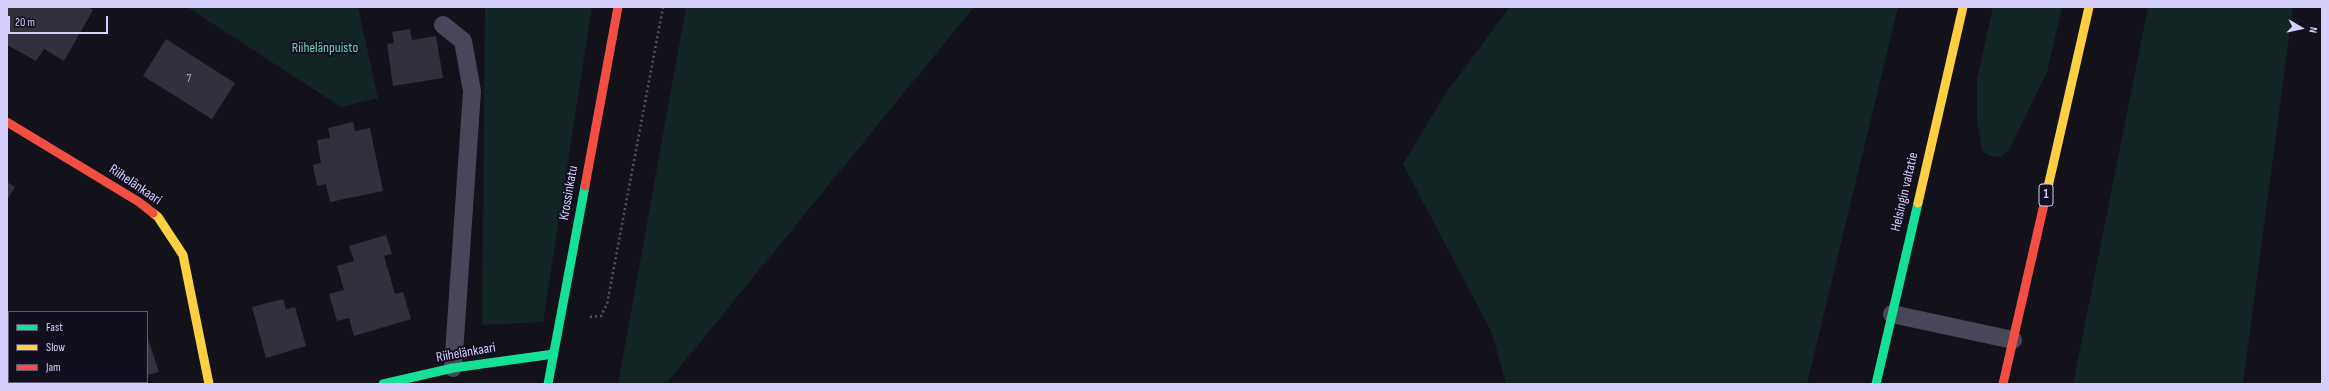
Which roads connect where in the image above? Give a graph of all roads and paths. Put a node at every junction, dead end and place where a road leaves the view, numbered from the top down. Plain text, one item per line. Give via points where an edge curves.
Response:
1 (618, 7) edge
2 (663, 7) edge
3 (1963, 7) edge
4 (2089, 7) edge
5 (443, 25) dead end
6 (7, 122) edge
7 (562, 312) junction
8 (1892, 314) junction
9 (2013, 340) junction
10 (554, 354) junction
11 (453, 368) junction
12 (209, 384) edge
13 (383, 384) edge
14 (548, 384) edge
15 (1876, 384) edge
16 (2003, 384) edge

1 - 7 main road, Krossinkatu
2 - 7 path via 607,304 601,316 591,318
3 - 8 main road, Helsingin valtatie
4 - 9 main road, 1
5 - 11 lane via 463,41 472,91
6 - 12 main road, Riihelänkaari via 139,202 158,217 183,255
7 - 10 main road, Krossinkatu
8 - 9 lane
8 - 15 main road, Helsingin valtatie
9 - 16 main road, 1
10 - 11 main road, Riihelänkaari
10 - 14 main road, Krossinkatu
11 - 13 main road, Riihelänkaari

